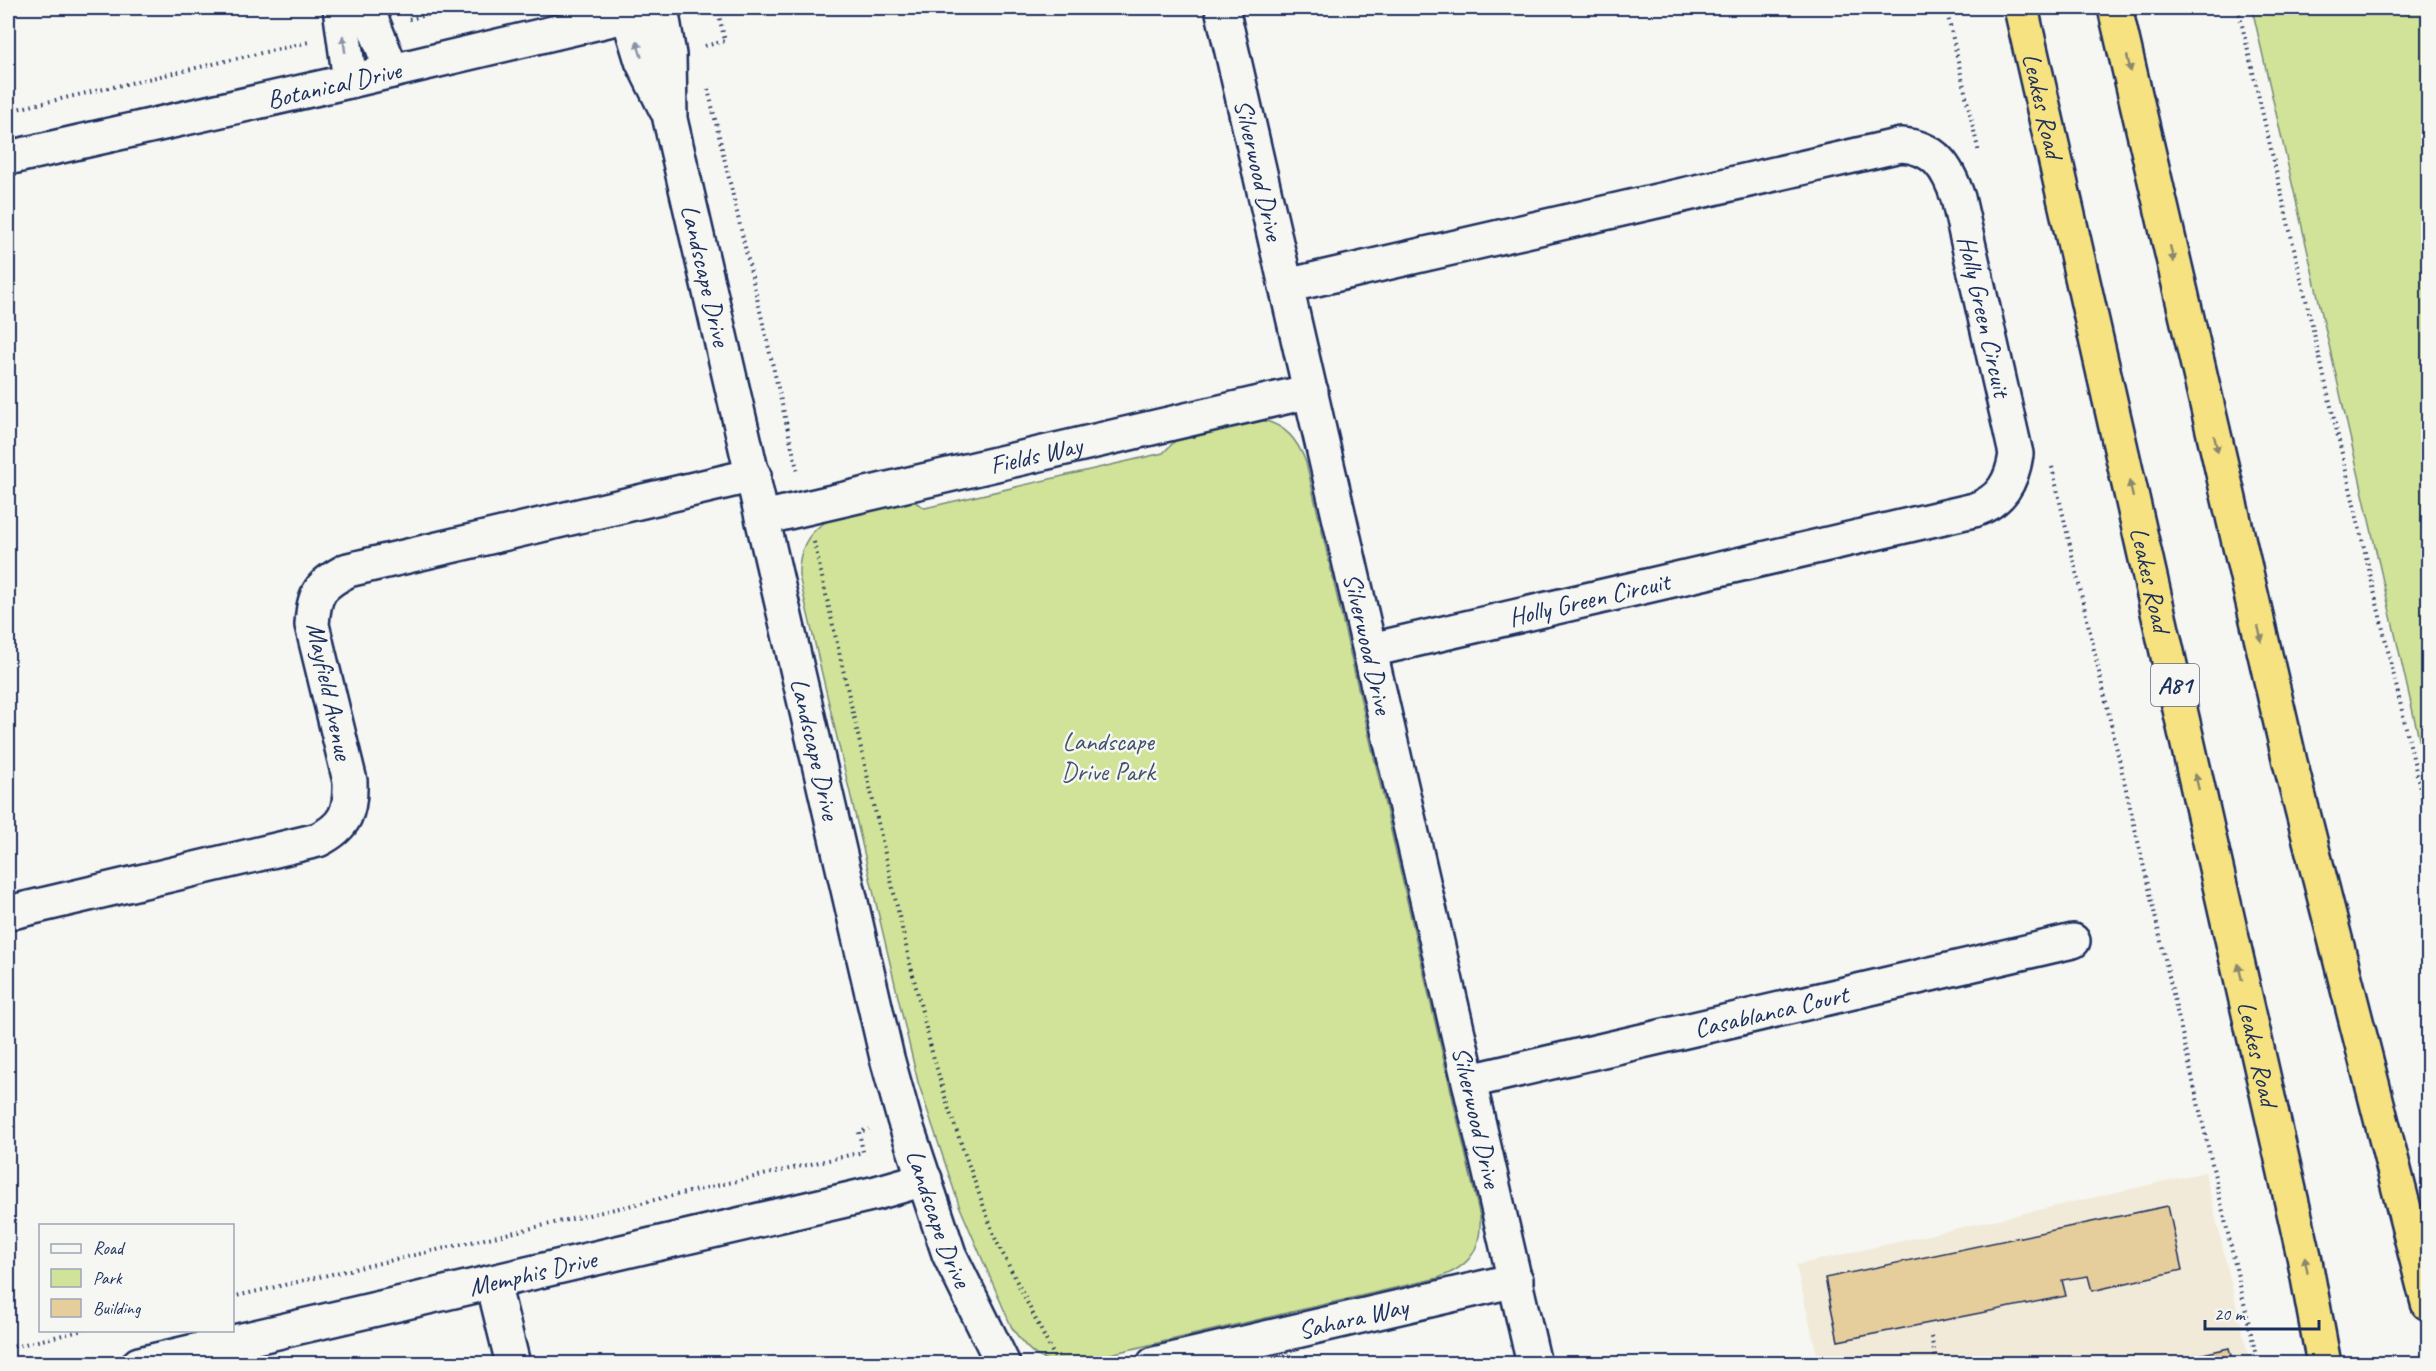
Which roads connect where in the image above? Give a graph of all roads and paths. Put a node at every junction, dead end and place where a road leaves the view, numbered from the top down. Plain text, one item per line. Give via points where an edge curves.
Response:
1 (458, 8) edge
2 (717, 8) edge
3 (1222, 8) edge
4 (1946, 8) edge
5 (2021, 8) edge
6 (2115, 8) edge
7 (2238, 8) edge
8 (649, 10) edge
9 (371, 16) edge
10 (341, 20) edge
11 (698, 48) dead end
12 (392, 71) junction
13 (350, 81) junction
14 (706, 83) dead end
15 (8, 111) edge
16 (8, 158) edge
17 (1980, 161) dead end
18 (1286, 286) junction
19 (1311, 391) junction
20 (2051, 461) dead end
21 (754, 476) junction
22 (806, 509) junction
23 (763, 518) junction
24 (1371, 650) junction
25 (2428, 822) edge
26 (8, 913) edge
27 (2073, 941) dead end
28 (1470, 1081) junction
29 (948, 1107) junction
30 (904, 1119) junction
31 (925, 1179) junction
32 (1516, 1280) junction
33 (493, 1283) junction
34 (234, 1297) edge
35 (2428, 1303) edge
36 (76, 1332) edge
37 (1931, 1336) dead end
38 (8, 1348) edge
39 (139, 1364) edge
40 (513, 1364) edge
41 (1003, 1364) edge
42 (1058, 1364) edge
43 (1154, 1364) edge
44 (1534, 1364) edge
45 (1937, 1364) edge
46 (2258, 1364) edge
47 (2324, 1364) edge

1 - 9 path
2 - 11 path via 725,41
3 - 18 street, Silverwood Drive
4 - 17 path
47 -> 5 highway, Leakes Road / A81 via 2304,1257
6 -> 35 highway via 2290,762
7 - 25 path
8 - 12 street, Botanical Drive
8 - 21 street, Landscape Drive via 642,61 670,119
9 - 12 street
13 -> 10 street
10 - 15 path
12 - 13 street, Botanical Drive
13 - 16 street, Botanical Drive
14 - 22 path
18 - 19 street, Silverwood Drive
18 - 24 street, Holly Green Circuit via 1872,151 1915,146 1936,159 1952,181 1998,369 2016,454 2007,486 1986,506
19 - 22 street, Fields Way
19 - 24 street, Silverwood Drive
20 - 46 path
21 - 23 street, Landscape Drive
21 - 26 street, Mayfield Avenue via 348,570 329,580 314,602 312,625 350,781 351,804 331,833 318,840
22 - 23 street, Fields Way
22 - 29 path via 909,959
23 - 30 street, Landscape Drive
24 - 28 street, Silverwood Drive
27 - 28 street, Casablanca Court
28 - 32 street, Silverwood Drive
29 - 30 path
29 - 42 path via 995,1238
30 - 31 street, Landscape Drive
30 - 34 path via 859,1132 863,1152
31 - 33 street, Memphis Drive
31 - 41 street, Landscape Drive via 949,1254
32 - 43 street, Sahara Way
32 - 44 street, Silverwood Drive
33 - 39 street, Memphis Drive
33 - 40 street
36 - 38 path
37 - 45 path

